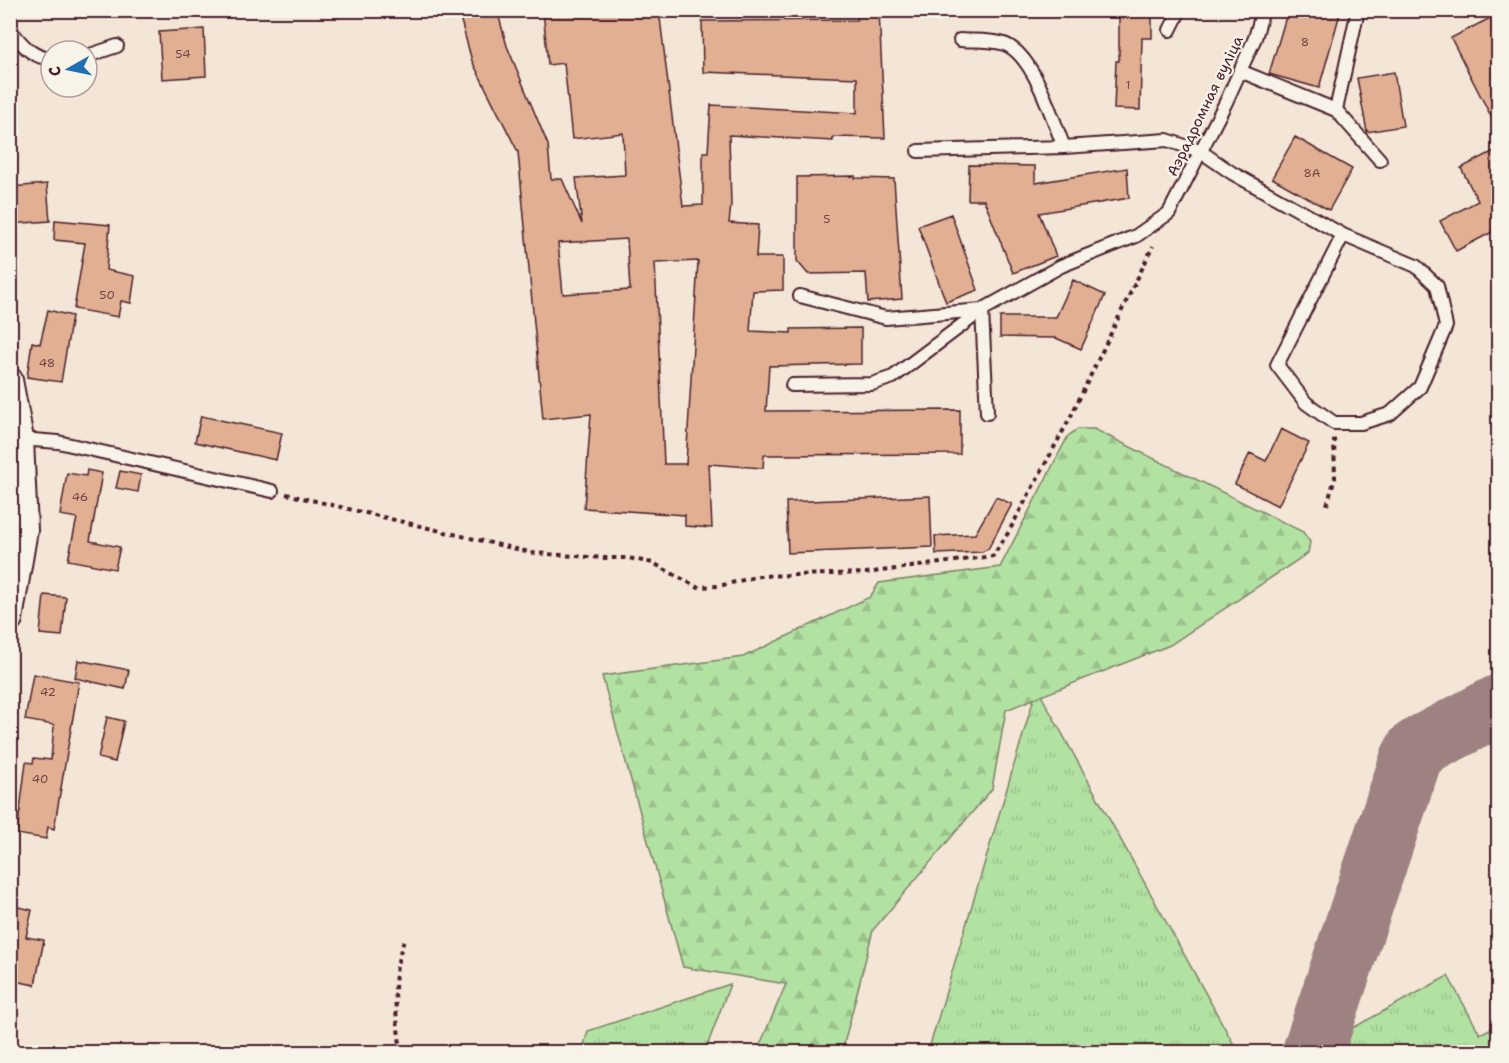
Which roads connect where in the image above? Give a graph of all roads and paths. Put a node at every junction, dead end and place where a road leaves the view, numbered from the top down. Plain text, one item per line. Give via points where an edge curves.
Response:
1 (1180, 10) edge
2 (1263, 10) edge
3 (1359, 10) edge
4 (10, 30) edge
5 (1170, 30) dead end
6 (960, 40) dead end
7 (117, 46) dead end
8 (99, 52) edge
9 (39, 57) edge
10 (1240, 70) junction
11 (1336, 111) junction
12 (1064, 147) junction
13 (918, 151) dead end
14 (1200, 151) junction
15 (1380, 160) dead end
16 (1169, 213) junction
17 (1343, 235) junction
18 (800, 296) dead end
19 (982, 310) junction
20 (10, 380) edge
21 (792, 386) dead end
22 (987, 412) dead end
23 (1334, 423) junction
24 (16, 438) edge
25 (272, 491) joint
26 (1327, 505) dead end
27 (10, 619) edge
28 (405, 938) dead end
29 (400, 1053) edge

1 - 5 lane
2 - 10 lane, Аэрадромная вуліца
3 - 11 lane
4 - 9 lane
6 - 12 lane via 1003,43 1017,51 1031,68
7 - 8 lane
10 - 11 lane
10 - 14 lane, Аэрадромная вуліца
11 - 15 lane
12 - 13 lane
12 - 14 lane via 1167,140
14 - 16 lane, Аэрадромная вуліца
14 - 17 lane
16 - 19 lane via 1136,236 1061,266
16 - 25 path via 1071,416 993,556 866,573 759,576 696,587 653,563 533,553
17 - 23 lane via 1277,365 1306,403
17 - 23 lane via 1416,266 1437,286 1446,326 1420,387 1390,414 1361,423
18 - 19 lane via 885,318
19 - 21 lane via 893,377 872,384
19 - 22 lane
20 - 24 street
23 - 26 path via 1335,478
24 - 25 lane via 58,442
24 - 27 street via 25,530
28 - 29 path via 397,959 394,1000

